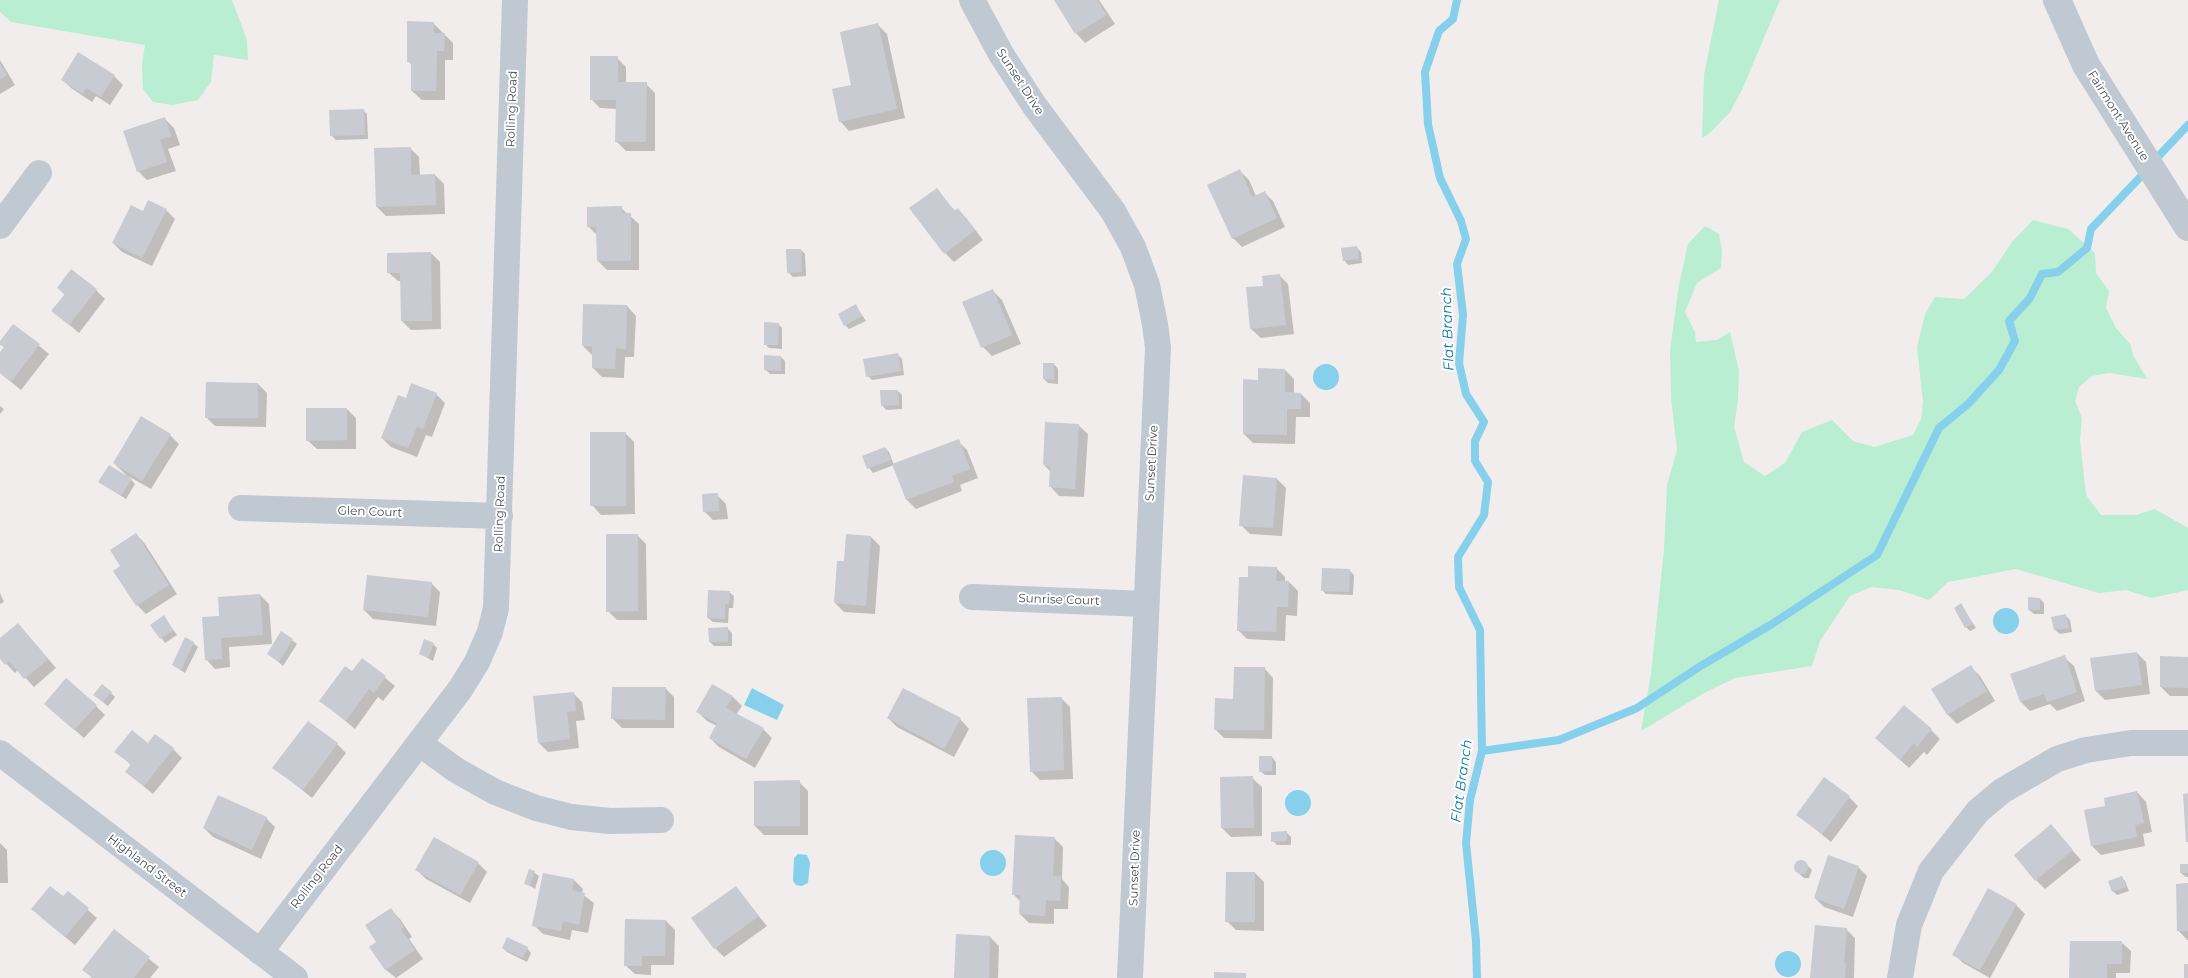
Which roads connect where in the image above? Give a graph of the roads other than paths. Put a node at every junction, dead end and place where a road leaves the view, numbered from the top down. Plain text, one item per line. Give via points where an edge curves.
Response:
1 (515, 0) edge
2 (972, 0) edge
3 (2057, 0) edge
4 (39, 173) dead end
5 (0, 226) edge
6 (2188, 227) edge
7 (240, 508) dead end
8 (500, 516) junction
9 (972, 597) dead end
10 (1146, 604) junction
11 (2188, 743) edge
12 (420, 744) junction
13 (0, 753) edge
14 (661, 820) dead end
15 (260, 952) junction
16 (295, 978) edge
17 (1130, 978) edge
18 (1900, 978) edge

1 - 8 street, Rolling Road
2 - 10 street, Sunset Drive via 1034,105 1113,211 1133,247 1147,284 1158,348
3 - 6 street, Fairmont Avenue via 2086,65
4 - 5 street
7 - 8 street, Glen Court
8 - 12 street, Rolling Road via 496,608 490,632 461,688
9 - 10 street, Sunrise Court
10 - 17 street, Sunset Drive
11 - 18 street via 2131,743 2086,750 2058,759 2002,791 1978,811 1931,871 1909,925
12 - 14 street via 487,788 536,808 571,817 610,821
12 - 15 street, Rolling Road
13 - 15 street, Highland Street
15 - 16 street, Highland Street

